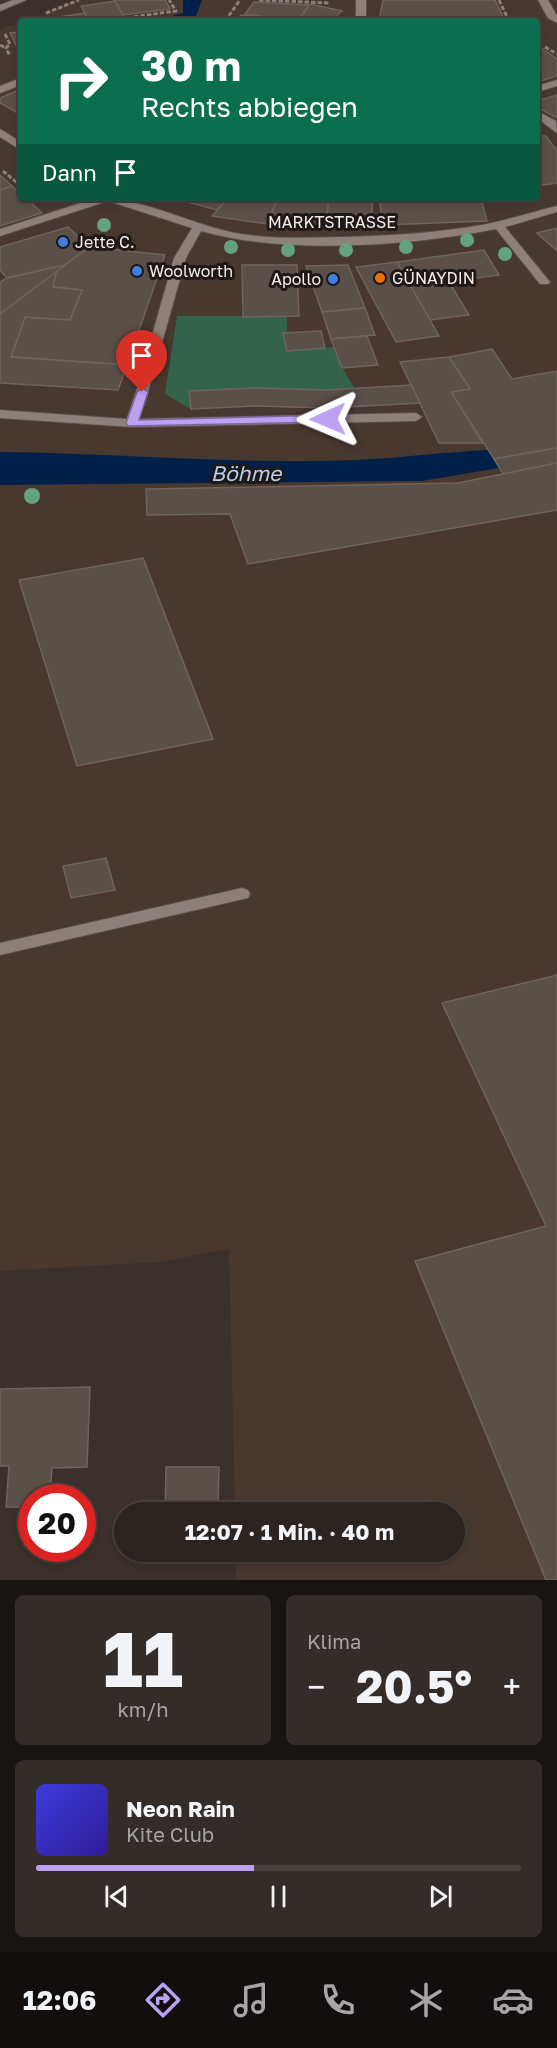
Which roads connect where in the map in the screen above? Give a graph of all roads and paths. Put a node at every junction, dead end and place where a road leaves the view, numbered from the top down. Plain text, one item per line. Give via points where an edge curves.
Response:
1 (21, 0) edge
2 (79, 0) edge
3 (169, 0) edge
4 (240, 0) edge
5 (259, 0) edge
6 (499, 0) edge
7 (543, 0) edge
8 (361, 2) edge
9 (0, 8) edge
10 (36, 17) dead end
11 (132, 18) edge
12 (227, 18) edge
13 (361, 18) edge
14 (508, 18) edge
15 (557, 20) edge
16 (6, 36) dead end
17 (0, 45) edge
18 (18, 82) edge
19 (557, 83) edge
20 (540, 88) edge
21 (0, 90) edge
22 (540, 116) edge
23 (557, 129) edge
24 (0, 132) edge
25 (18, 145) edge
26 (0, 168) edge
27 (18, 183) edge
28 (99, 201) edge
29 (120, 201) edge
30 (146, 201) edge
31 (139, 206) junction
32 (557, 209) edge
33 (199, 226) junction
34 (500, 227) junction
35 (0, 233) edge
36 (557, 278) edge
37 (0, 414) edge
38 (416, 417) dead end
39 (132, 423) junction
40 (242, 894) dead end
41 (0, 949) edge

1 - 9 street
2 - 10 path
3 - 11 path via 176,11
4 - 12 path
5 - 8 path
6 - 14 path
7 - 15 street
8 - 13 street
16 - 17 path via 10,44 6,48
18 - 21 street
19 - 20 street
22 - 23 street
24 - 25 street
26 - 27 path
28 - 35 street
29 - 31 street, MARKTSTRASSE
30 - 31 street
31 - 33 street, MARKTSTRASSE
32 - 34 street, MARKTSTRASSE
33 - 34 street, MARKTSTRASSE via 240,237 298,242 391,239
33 - 39 street via 180,258
34 - 36 street via 544,281
37 - 39 street
38 - 39 street
40 - 41 street

